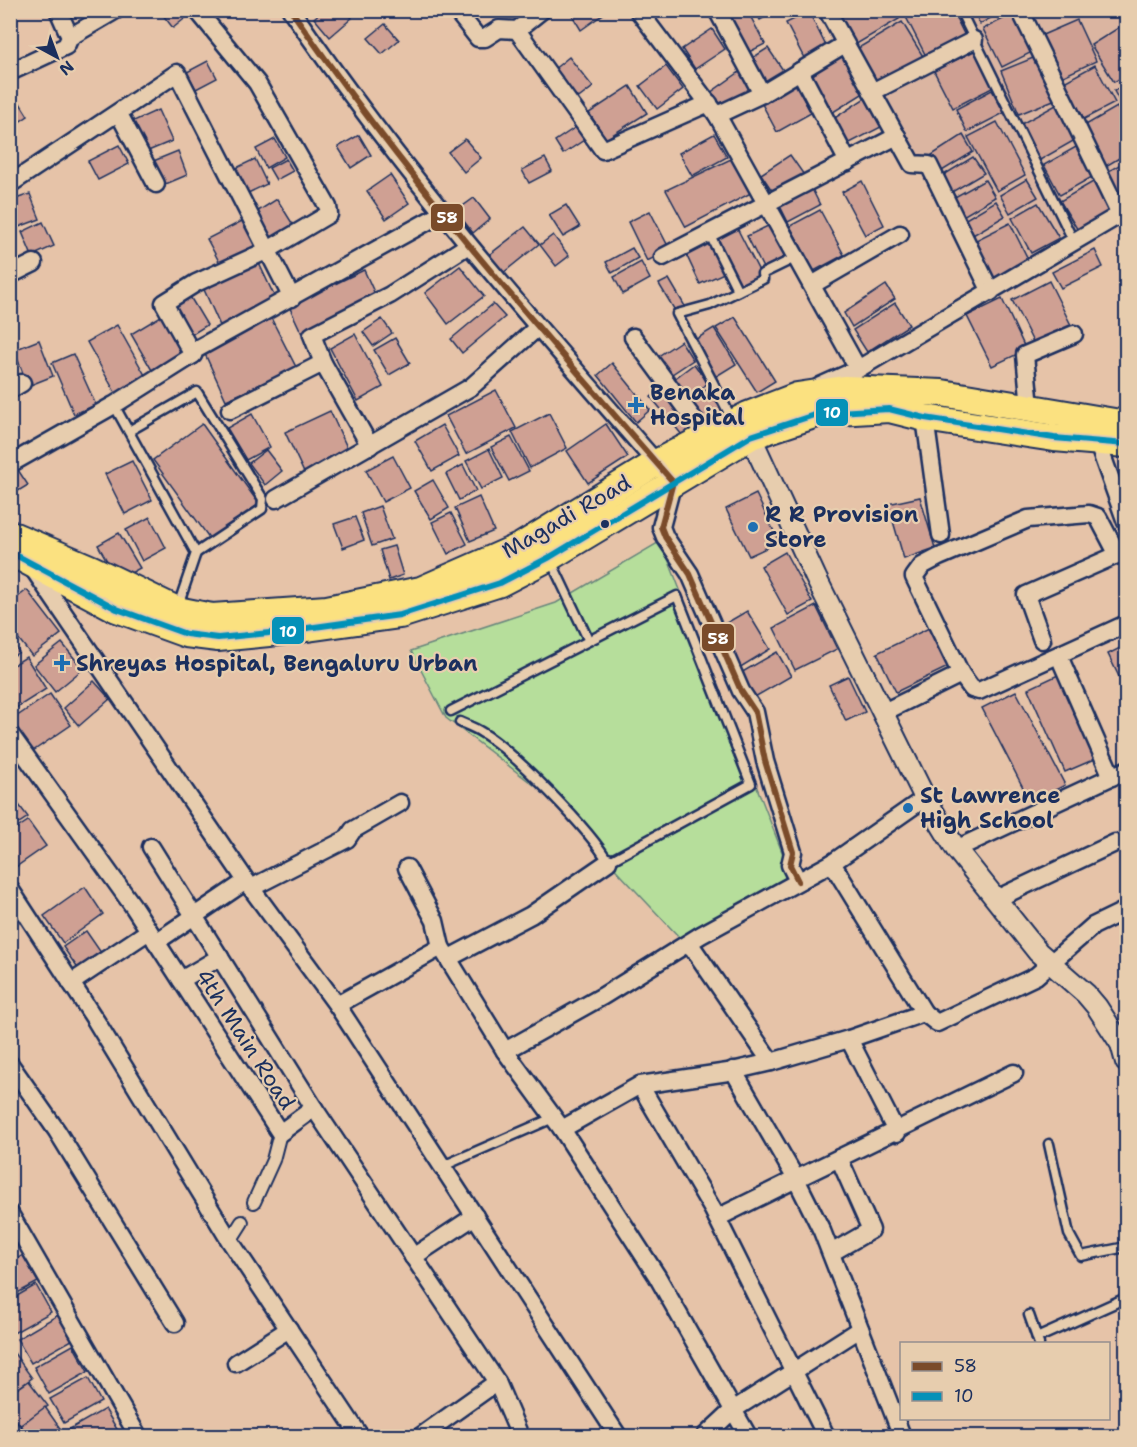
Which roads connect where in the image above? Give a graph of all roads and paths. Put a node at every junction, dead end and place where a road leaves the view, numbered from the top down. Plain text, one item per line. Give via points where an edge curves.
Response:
1 (58, 10) edge
2 (116, 10) edge
3 (197, 10) edge
4 (291, 10) edge
5 (456, 10) edge
6 (542, 10) edge
7 (638, 10) edge
8 (717, 10) edge
9 (827, 10) edge
10 (960, 10) edge
11 (1020, 10) edge
12 (517, 30) junction
13 (70, 37) junction
14 (974, 40) junction
15 (845, 44) junction
16 (800, 71) junction
17 (10, 72) edge
18 (872, 92) junction
19 (762, 94) junction
20 (713, 109) junction
21 (118, 114) junction
22 (897, 136) junction
23 (848, 162) junction
24 (10, 184) edge
25 (156, 184) dead end
26 (767, 202) junction
27 (1123, 213) edge
28 (441, 214) junction
29 (709, 232) junction
30 (900, 234) dead end
31 (1075, 244) junction
32 (467, 246) junction
33 (268, 250) junction
34 (663, 257) dead end
35 (797, 257) junction
36 (34, 263) dead end
37 (10, 275) edge
38 (812, 285) junction
39 (738, 291) junction
40 (991, 292) junction
41 (292, 298) junction
42 (538, 327) junction
43 (1074, 334) dead end
44 (633, 337) dead end
45 (193, 355) junction
46 (323, 363) junction
47 (858, 369) junction
48 (797, 396) junction
49 (114, 405) junction
50 (1030, 406) junction
51 (230, 410) dead end
52 (925, 418) junction
53 (1126, 424) edge
54 (742, 426) junction
55 (129, 431) junction
56 (706, 436) junction
57 (1098, 441) junction
58 (1126, 444) edge
59 (370, 446) junction
60 (656, 463) junction
61 (10, 464) edge
62 (673, 482) junction
63 (276, 499) dead end
64 (1126, 522) edge
65 (941, 535) dead end
66 (19, 547) edge
67 (196, 553) junction
68 (1122, 553) edge
69 (550, 557) junction
70 (177, 610) junction
71 (1126, 624) edge
72 (588, 639) junction
73 (1042, 640) dead end
74 (1062, 663) dead end
75 (962, 674) junction
76 (451, 711) dead end
77 (882, 713) junction
78 (460, 722) dead end
79 (10, 734) edge
80 (1119, 774) edge
81 (925, 798) junction
82 (400, 803) dead end
83 (1115, 843) dead end
84 (151, 847) dead end
85 (956, 849) junction
86 (608, 862) junction
87 (832, 862) junction
88 (407, 868) dead end
89 (798, 881) junction
90 (248, 885) junction
91 (10, 889) edge
92 (996, 899) junction
93 (1126, 910) edge
94 (194, 916) junction
95 (153, 936) junction
96 (690, 944) junction
97 (445, 952) junction
98 (220, 957) junction
99 (1050, 962) junction
100 (181, 980) junction
101 (71, 983) junction
102 (337, 1005) junction
103 (924, 1013) junction
104 (1121, 1033) edge
105 (849, 1039) junction
106 (505, 1051) junction
107 (771, 1062) junction
108 (1126, 1062) edge
109 (10, 1064) edge
110 (733, 1070) junction
111 (1014, 1073) dead end
112 (640, 1085) junction
113 (315, 1108) junction
114 (558, 1124) junction
115 (897, 1132) junction
116 (280, 1133) junction
117 (1049, 1144) dead end
118 (839, 1158) junction
119 (443, 1166) junction
120 (796, 1179) junction
121 (254, 1202) dead end
122 (10, 1214) edge
123 (475, 1216) junction
124 (717, 1218) junction
125 (242, 1222) dead end
126 (230, 1241) junction
127 (1126, 1248) edge
128 (831, 1253) junction
129 (413, 1257) junction
130 (1126, 1298) edge
131 (1029, 1315) dead end
132 (175, 1323) dead end
133 (289, 1329) junction
134 (860, 1329) junction
135 (1038, 1341) edge
136 (236, 1363) dead end
137 (794, 1372) junction
138 (497, 1382) junction
139 (733, 1410) junction
140 (10, 1428) edge
141 (17, 1437) edge
142 (138, 1437) edge
143 (360, 1437) edge
144 (421, 1437) edge
145 (520, 1437) edge
146 (618, 1437) edge
147 (705, 1437) edge
148 (748, 1437) edge
149 (826, 1437) edge
150 (902, 1437) edge

1 - 13 street
2 - 13 street
3 - 33 street via 257,83 328,207 325,219
4 - 28 street via 349,95
5 - 12 street via 478,38 499,29
6 - 12 street
7 - 20 street
8 - 19 street
9 - 15 street
10 - 14 lane
11 - 27 street
12 - 20 street via 603,150
13 - 17 street via 66,46
14 - 18 street
14 - 31 lane
15 - 16 street
15 - 18 street
16 - 19 street
16 - 23 street
18 - 22 street
19 - 20 street
20 - 26 street
21 - 24 street
21 - 25 street
21 - 33 street via 177,73
22 - 23 street
22 - 40 street via 912,164 929,165
23 - 26 street
26 - 29 street
26 - 35 street
27 - 31 street
28 - 32 street
28 - 41 street
29 - 34 street
29 - 39 lane
30 - 38 street
31 - 40 street
32 - 42 street
32 - 46 street via 390,295 312,335
33 - 41 street
33 - 45 street via 196,283 164,303
35 - 38 street
35 - 39 lane
36 - 37 street
38 - 47 street
39 - 54 lane via 677,314
40 - 47 street
41 - 45 street via 195,350
42 - 59 street via 471,387
42 - 60 street
43 - 50 street via 1025,355
44 - 56 street
45 - 49 street
46 - 51 street
46 - 59 street
47 - 48 street
48 - 50 main road, Magadi Road via 844,389 942,393
48 - 54 main road, Magadi Road
49 - 55 lane
49 - 61 street
50 - 53 main road, Magadi Road
52 - 54 main road, Magadi Road via 889,409
52 - 57 main road, Magadi Road
52 - 65 street
54 - 56 main road, Magadi Road
54 - 62 main road, Magadi Road
54 - 77 street
55 - 67 lane
55 - 67 lane via 197,392 263,499 262,509
56 - 60 main road, Magadi Road
57 - 58 main road, Magadi Road
57 - 64 street
59 - 63 street
60 - 62 street
60 - 70 main road, Magadi Road via 521,546 421,590 327,609 212,617
62 - 69 main road, Magadi Road
62 - 89 street via 662,527 665,537 690,574 741,691 755,712 765,761 793,852 790,865
66 - 69 main road, Magadi Road via 117,609 186,634 218,638 400,615 500,583
66 - 70 main road, Magadi Road
66 - 90 street
67 - 70 lane
68 - 73 street via 1026,595
68 - 75 street via 1098,518 1089,514 1028,519 922,566 914,577
69 - 72 lane
71 - 75 street via 979,691 972,689
72 - 76 lane
72 - 86 lane via 677,596 751,784
74 - 80 street
75 - 77 street
77 - 81 street
78 - 86 lane via 483,732 520,764 599,845
79 - 95 street, 4th Main Road
80 - 85 street
81 - 85 street
81 - 87 street
82 - 90 street via 353,830 347,839
83 - 92 street
84 - 94 street
85 - 92 street
86 - 97 street via 531,915
87 - 89 street
87 - 103 street
88 - 97 street via 435,921
89 - 96 street
90 - 94 street
90 - 102 street
91 - 101 street
92 - 99 street
93 - 99 street via 1093,927
94 - 95 street
94 - 98 street
95 - 100 street, 4th Main Road
95 - 101 street
96 - 106 street
96 - 107 street
97 - 102 street
97 - 106 street
98 - 100 street
98 - 113 street
99 - 103 street via 1036,976 937,1023
99 - 104 street
100 - 116 street, 4th Main Road
101 - 126 street
102 - 119 street
103 - 105 street
104 - 108 street
105 - 107 street
105 - 115 street
106 - 114 street
107 - 110 street
109 - 132 street via 57,1131
110 - 112 street
110 - 120 street
111 - 115 street
112 - 114 street
112 - 124 street
113 - 116 street, 4th Main Road
113 - 129 street, 4th Main Road
114 - 119 lane
114 - 139 street via 657,1276
115 - 118 street
116 - 121 street
117 - 127 lane via 1069,1234 1081,1256
118 - 120 street
118 - 128 street via 871,1230
119 - 123 street
120 - 124 street
120 - 128 street
122 - 142 street
123 - 129 street
123 - 146 street
124 - 137 street
125 - 126 street
126 - 133 street
128 - 134 street
129 - 138 street, 4th Main Road
130 - 135 lane
131 - 135 lane
133 - 136 street
133 - 143 street
134 - 137 street
134 - 150 street
137 - 139 street
137 - 149 street
138 - 144 street
138 - 145 street, 4th Main Road
139 - 147 street
139 - 148 street
140 - 141 street

